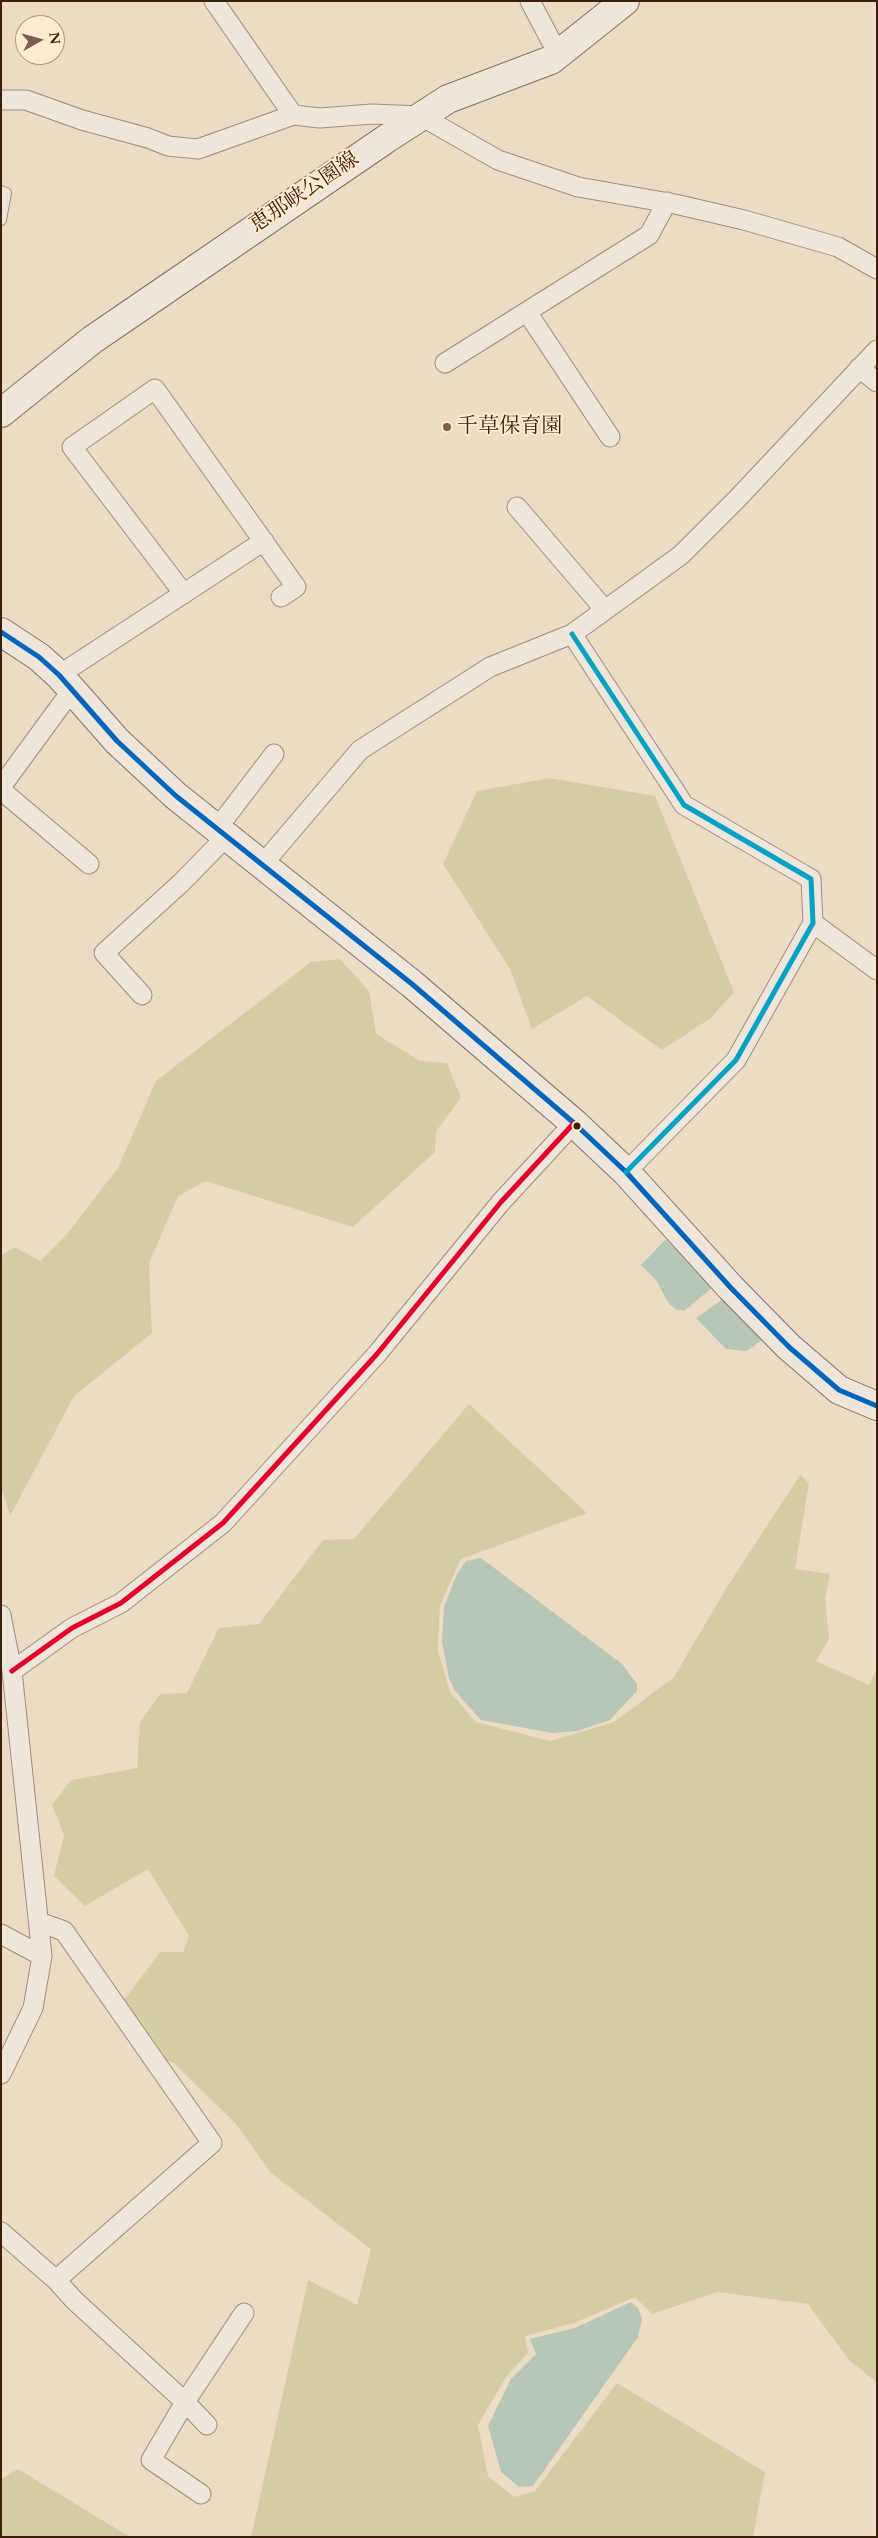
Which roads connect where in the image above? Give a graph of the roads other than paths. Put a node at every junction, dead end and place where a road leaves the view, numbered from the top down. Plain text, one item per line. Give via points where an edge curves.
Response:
1 (214, 1) edge
2 (530, 1) edge
3 (625, 1) edge
4 (558, 54) junction
5 (1, 100) edge
6 (293, 115) junction
7 (421, 116) junction
8 (1, 191) edge
9 (667, 202) junction
10 (1, 220) edge
11 (877, 269) edge
12 (527, 312) junction
13 (877, 350) edge
14 (445, 363) dead end
15 (859, 368) junction
16 (877, 382) edge
17 (1, 413) edge
18 (610, 437) dead end
19 (517, 507) dead end
20 (264, 542) junction
21 (184, 594) junction
22 (281, 597) dead end
23 (605, 610) junction
24 (1, 632) edge
25 (572, 634) junction
26 (66, 683) junction
27 (274, 754) dead end
28 (1, 788) edge
29 (221, 834) junction
30 (89, 864) dead end
31 (262, 865) junction
32 (813, 923) junction
33 (877, 970) edge
34 (142, 995) dead end
35 (574, 1123) junction
36 (626, 1172) junction
37 (877, 1406) edge
38 (2, 1621) edge
39 (12, 1671) junction
40 (39, 1922) junction
41 (1, 1934) edge
42 (42, 1956) junction
43 (1, 2074) edge
44 (1, 2232) edge
45 (56, 2280) junction
46 (244, 2313) dead end
47 (185, 2402) junction
48 (207, 2425) dead end
49 (201, 2494) dead end

1 - 6 street
2 - 4 street
3 - 4 main road, 恵那峡公園線
4 - 7 main road, 恵那峡公園線 via 551,60 448,99
5 - 6 street via 26,100 168,146 198,149
6 - 7 street via 320,118 372,114
7 - 9 street via 498,160 578,187
7 - 17 main road, 恵那峡公園線 via 92,340
8 - 10 lane via 6,194
9 - 11 street via 744,220 838,248
9 - 12 street via 649,235
12 - 14 street
12 - 18 street
13 - 15 street
15 - 16 street
15 - 23 street via 681,555
19 - 23 street
20 - 21 street
20 - 21 street via 155,389 72,448
20 - 22 street via 296,587
21 - 26 street
23 - 25 street
24 - 26 main road via 39,657
25 - 31 street via 490,667 360,750
25 - 32 street via 684,805 811,879
26 - 28 street
26 - 29 main road via 117,741
27 - 29 street
28 - 30 street
29 - 31 main road
29 - 34 street via 181,884 104,954
31 - 35 main road via 412,984
32 - 33 street
32 - 36 street via 736,1060
35 - 36 main road
35 - 39 street via 501,1202 377,1354 223,1523 121,1603 72,1628
36 - 37 main road via 789,1348 839,1390
38 - 39 street
39 - 40 street
40 - 42 street
40 - 45 street via 64,1931 212,2143
41 - 42 street
42 - 43 street via 32,2008
44 - 45 street
45 - 47 street
46 - 47 street
47 - 48 street
47 - 49 street via 151,2460

